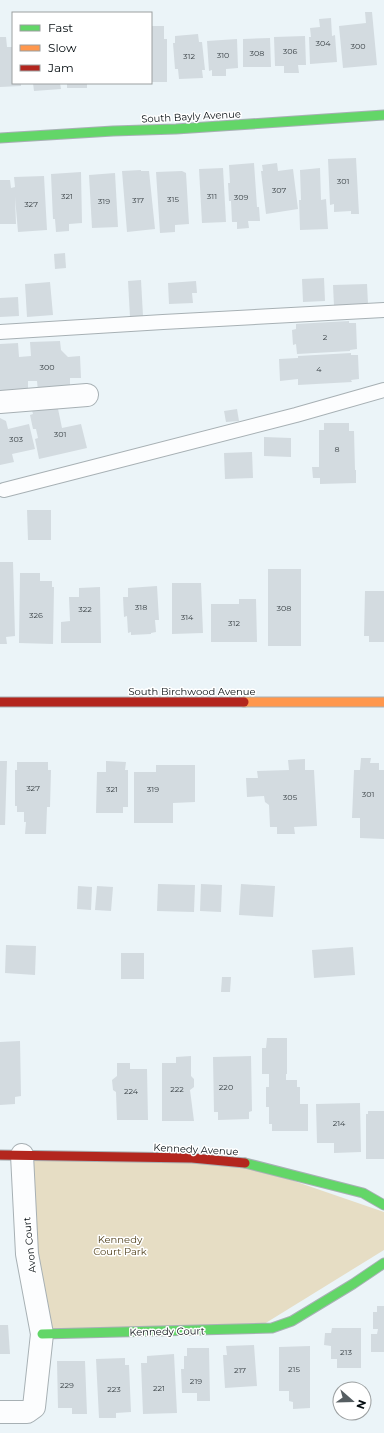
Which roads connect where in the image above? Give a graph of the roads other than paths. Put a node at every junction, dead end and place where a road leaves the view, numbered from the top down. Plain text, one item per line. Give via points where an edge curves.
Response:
1 (384, 115) edge
2 (0, 138) edge
3 (384, 310) edge
4 (0, 332) edge
5 (384, 390) edge
6 (87, 395) dead end
7 (0, 402) edge
8 (4, 490) dead end
9 (0, 702) edge
10 (384, 702) edge
11 (0, 1155) edge
12 (22, 1155) junction
13 (384, 1205) edge
14 (384, 1264) edge
15 (42, 1334) junction
16 (0, 1412) edge

1 - 2 street, South Bayly Avenue
3 - 4 lane
5 - 8 lane
6 - 7 street
9 - 10 street, South Birchwood Avenue
11 - 12 street, Kennedy Avenue
12 - 13 street, Kennedy Avenue via 192,1158 239,1162 363,1193
12 - 15 street, Avon Court via 28,1254
14 - 15 street, Kennedy Court via 292,1321 272,1328
15 - 16 street via 34,1407 27,1412

